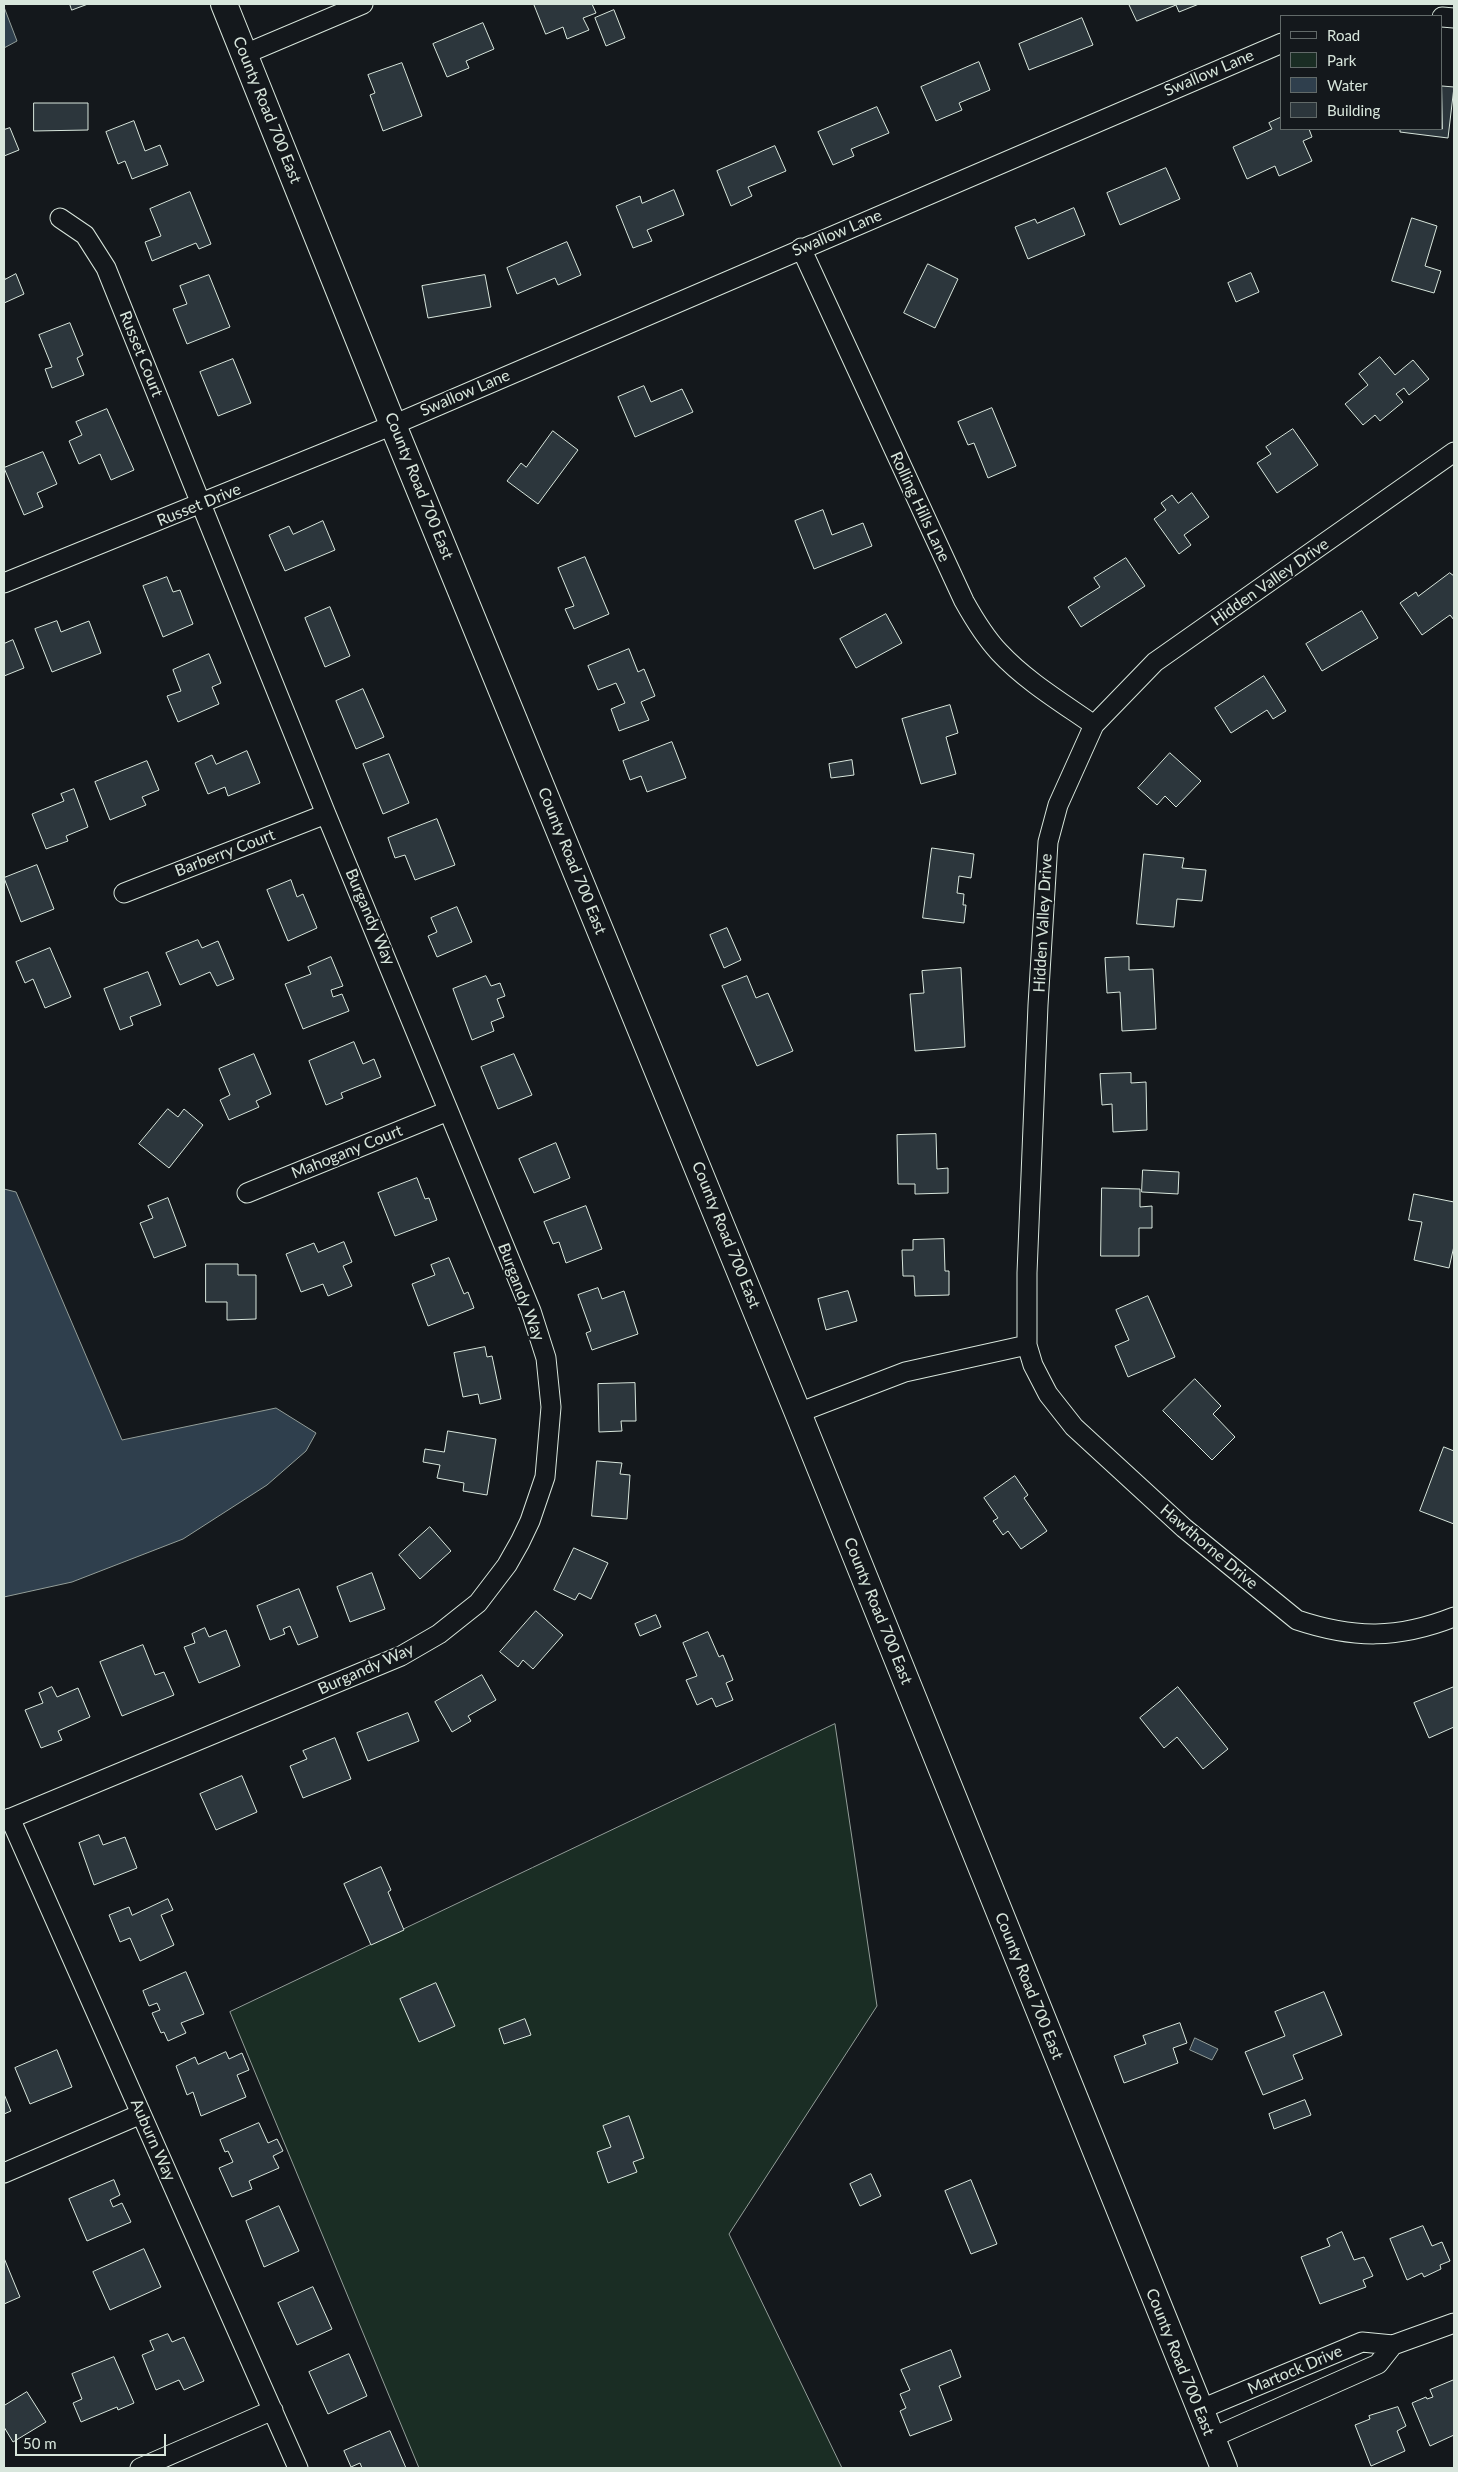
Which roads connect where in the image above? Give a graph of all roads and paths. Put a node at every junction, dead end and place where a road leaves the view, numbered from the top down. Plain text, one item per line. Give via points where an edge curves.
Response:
1 (224, 4) edge
2 (363, 4) edge
3 (1280, 44) edge
4 (245, 54) junction
5 (60, 218) dead end
6 (801, 248) junction
7 (393, 425) junction
8 (1454, 452) edge
9 (202, 503) junction
10 (4, 584) edge
11 (1094, 725) junction
12 (326, 814) junction
13 (124, 893) dead end
14 (448, 1111) junction
15 (247, 1193) dead end
16 (1027, 1345) junction
17 (798, 1413) junction
18 (1454, 1617) edge
19 (7, 1819) edge
20 (141, 2114) junction
21 (4, 2173) edge
22 (1454, 2323) edge
23 (1393, 2345) junction
24 (273, 2410) junction
25 (1199, 2410) junction
26 (1211, 2438) junction
27 (140, 2468) edge
28 (298, 2468) edge
29 (1224, 2468) edge

1 - 4 main road, County Road 700 East
2 - 4 street
3 - 6 street, Swallow Lane
4 - 7 main road, County Road 700 East
5 - 9 street, Russet Court via 85,235 106,268
6 - 7 street, Swallow Lane
6 - 11 street, Rolling Hills Lane via 964,601 981,630 1022,675
7 - 9 street, Russet Drive
7 - 17 main road, County Road 700 East
8 - 11 street, Hidden Valley Drive via 1155,662
9 - 10 street, Russet Drive
9 - 12 street, Burgandy Way
11 - 16 street, Hidden Valley Drive via 1058,805 1048,842 1027,1273
12 - 13 street, Barberry Court
12 - 14 street, Burgandy Way
14 - 15 street, Mahogany Court
14 - 19 street, Burgandy Way via 531,1311 546,1358 552,1407 545,1477 530,1521 506,1566 478,1603 463,1616 400,1656
16 - 17 street via 905,1372
16 - 18 street, Hawthorne Drive via 1043,1386 1074,1427 1184,1528 1297,1620 1334,1631 1366,1635 1412,1631
17 - 25 main road, County Road 700 East
19 - 20 street, Auburn Way
20 - 21 street
20 - 24 street, Auburn Way
22 - 23 street, Martock Drive
23 - 25 street, Martock Drive via 1362,2342
23 - 26 street, Martock Drive via 1378,2364
24 - 27 street
24 - 28 street, Auburn Way
25 - 26 main road, County Road 700 East
26 - 29 main road, County Road 700 East

